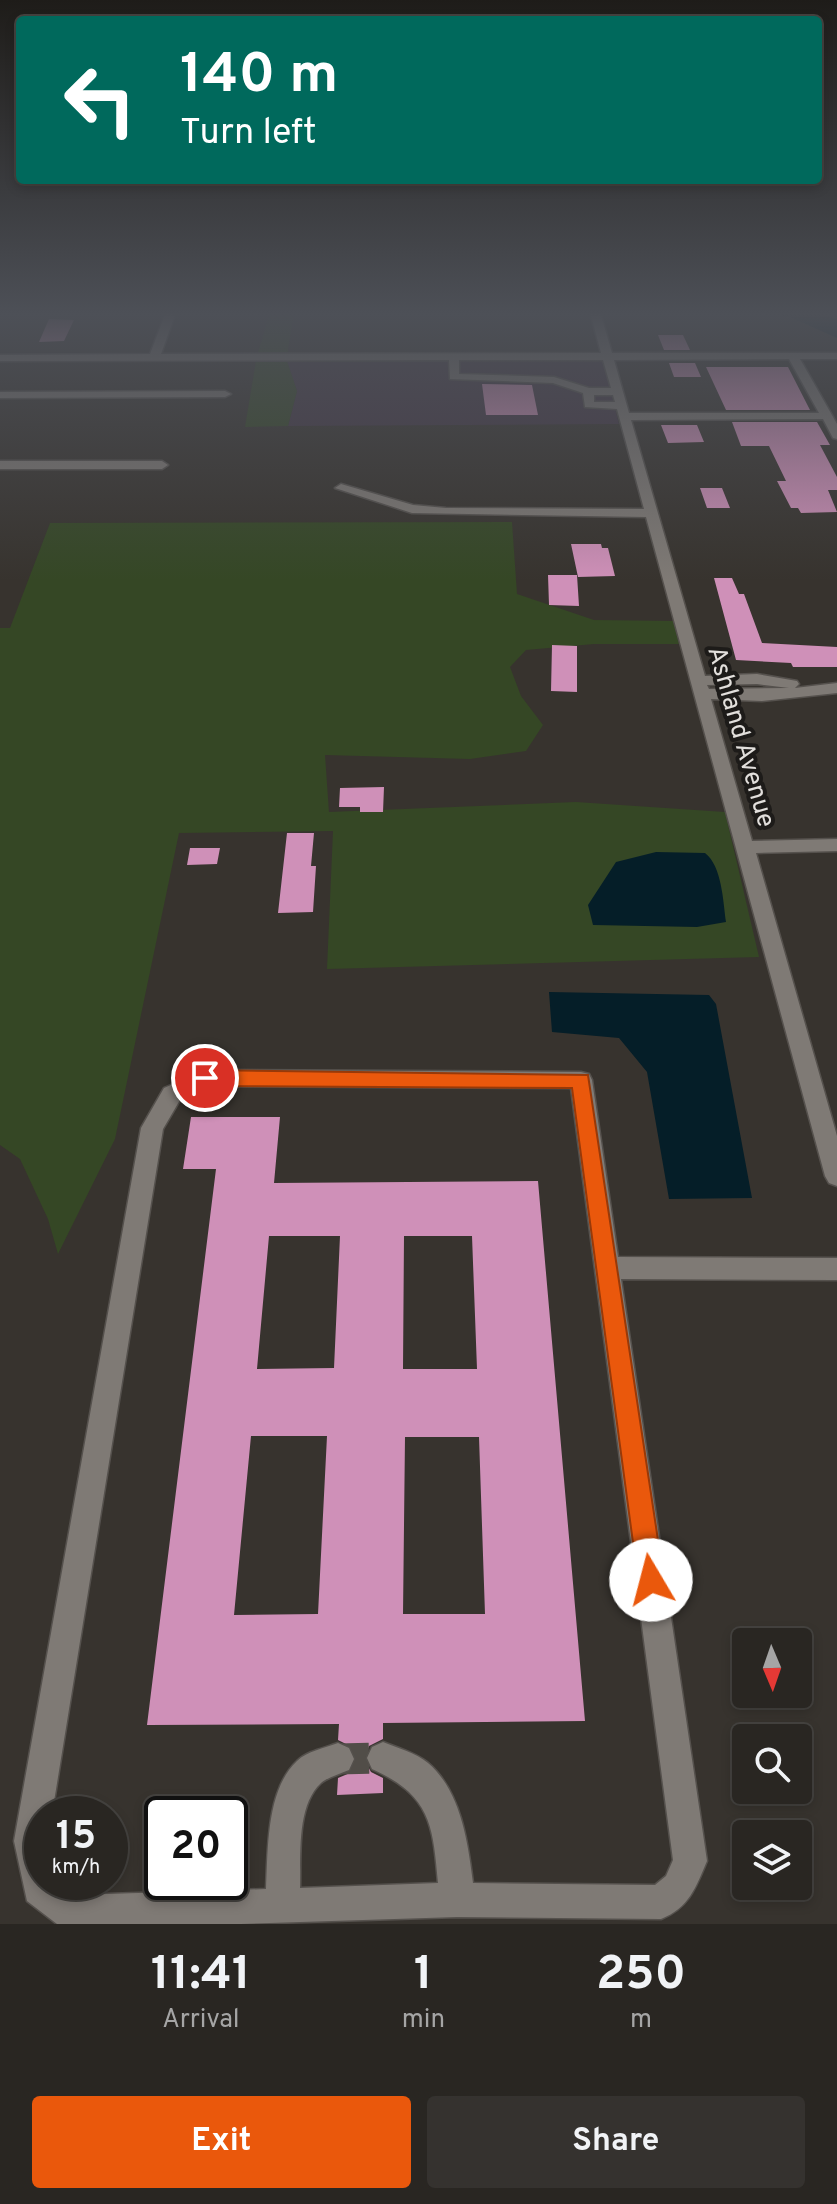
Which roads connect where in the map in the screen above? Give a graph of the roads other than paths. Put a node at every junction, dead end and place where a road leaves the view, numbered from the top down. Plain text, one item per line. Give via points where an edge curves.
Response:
1 (589, 402) edge
2 (619, 402) edge
3 (819, 402) edge
4 (620, 405) junction
5 (827, 416) junction
6 (837, 435) edge
7 (0, 465) edge
8 (162, 465) dead end
9 (341, 488) dead end
10 (650, 513) junction
11 (699, 688) junction
12 (837, 688) edge
13 (837, 845) edge
14 (744, 847) junction
15 (837, 1176) edge
16 (608, 1268) junction
17 (837, 1269) edge
18 (383, 1758) tunnel mouth
19 (338, 1759) tunnel mouth
20 (457, 1900) junction
21 (282, 1906) junction
22 (359, 1914) edge

1 - 4 street
2 - 4 street, Ashland Avenue
3 - 5 street
4 - 5 street
4 - 10 street, Ashland Avenue
5 - 6 street
7 - 8 street
9 - 10 street via 412,509 446,512
10 - 11 street, Ashland Avenue
11 - 12 street via 762,696
11 - 14 street, Ashland Avenue
13 - 14 street
14 - 15 street, Ashland Avenue
16 - 17 street
16 - 20 street via 690,1861 678,1888 661,1902
16 - 21 street via 581,1080 205,1078 172,1094 152,1128 31,1841 39,1889 70,1912
18 - 20 street via 416,1775 438,1802 452,1845
19 - 21 street via 309,1772 294,1793
20 - 22 street
21 - 22 street

